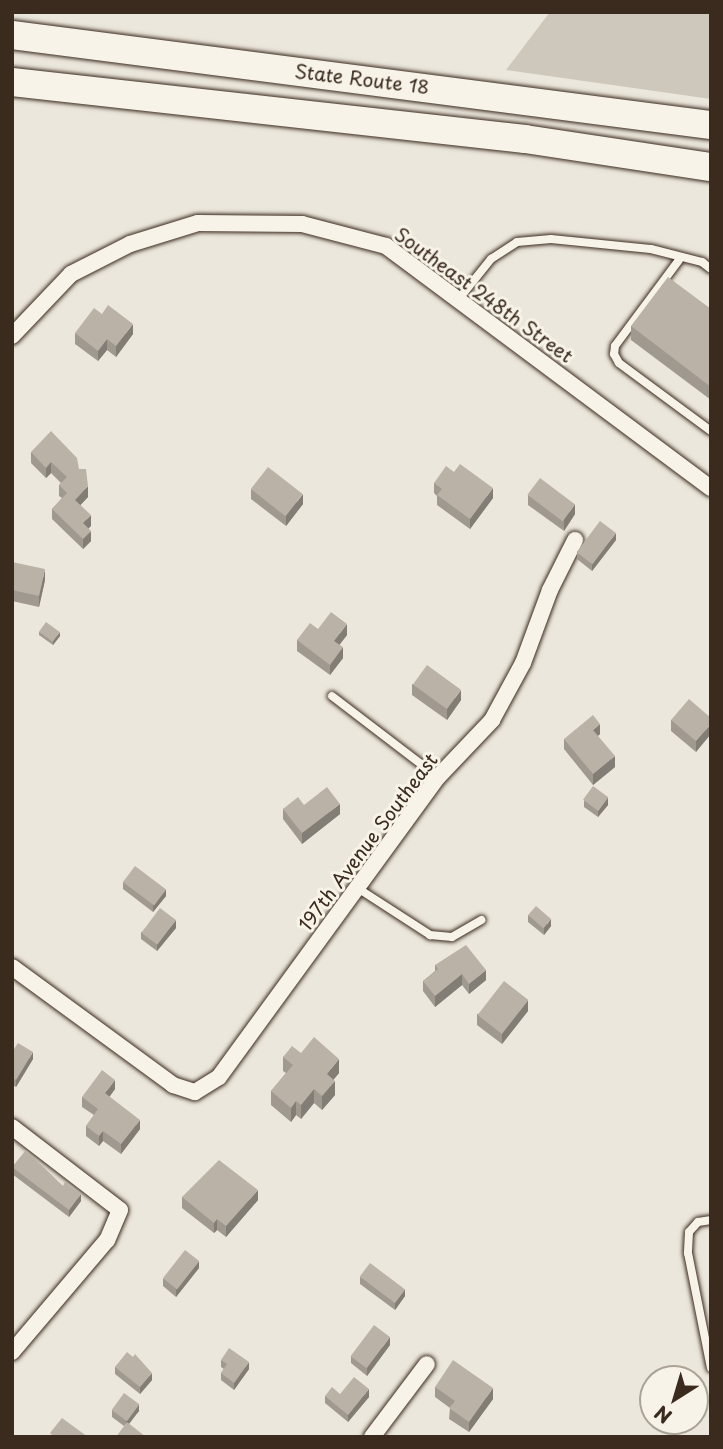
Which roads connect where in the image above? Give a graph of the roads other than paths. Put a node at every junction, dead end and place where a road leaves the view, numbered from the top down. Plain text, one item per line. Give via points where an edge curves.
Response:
1 (12, 35) edge
2 (12, 82) edge
3 (711, 125) edge
4 (711, 167) edge
5 (679, 260) junction
6 (711, 269) edge
7 (458, 300) junction
8 (12, 337) edge
9 (711, 431) edge
10 (711, 488) edge
11 (575, 540) dead end
12 (332, 696) dead end
13 (438, 777) junction
14 (359, 889) junction
15 (481, 920) dead end
16 (12, 967) edge
17 (12, 1127) edge
18 (711, 1220) edge
19 (12, 1352) edge
20 (427, 1364) dead end
21 (711, 1368) edge
22 (372, 1437) edge

1 - 3 highway, State Route 18
2 - 4 highway, State Route 18 via 525,139
5 - 6 lane via 702,262
5 - 7 lane via 651,249 551,239 517,242 491,259
5 - 9 lane via 615,346 614,354 619,363
7 - 8 street, Southeast 248th Street via 386,246 302,224 198,223 130,244 71,274
7 - 10 street, Southeast 248th Street
11 - 13 street, 197th Avenue Southeast via 502,705
12 - 13 lane
13 - 14 street, 197th Avenue Southeast
14 - 15 lane via 430,934 452,937
14 - 16 street, 197th Avenue Southeast via 219,1077 195,1092 173,1085
17 - 19 street via 120,1210 107,1240
18 - 21 lane via 698,1222 689,1232 688,1253
20 - 22 street

